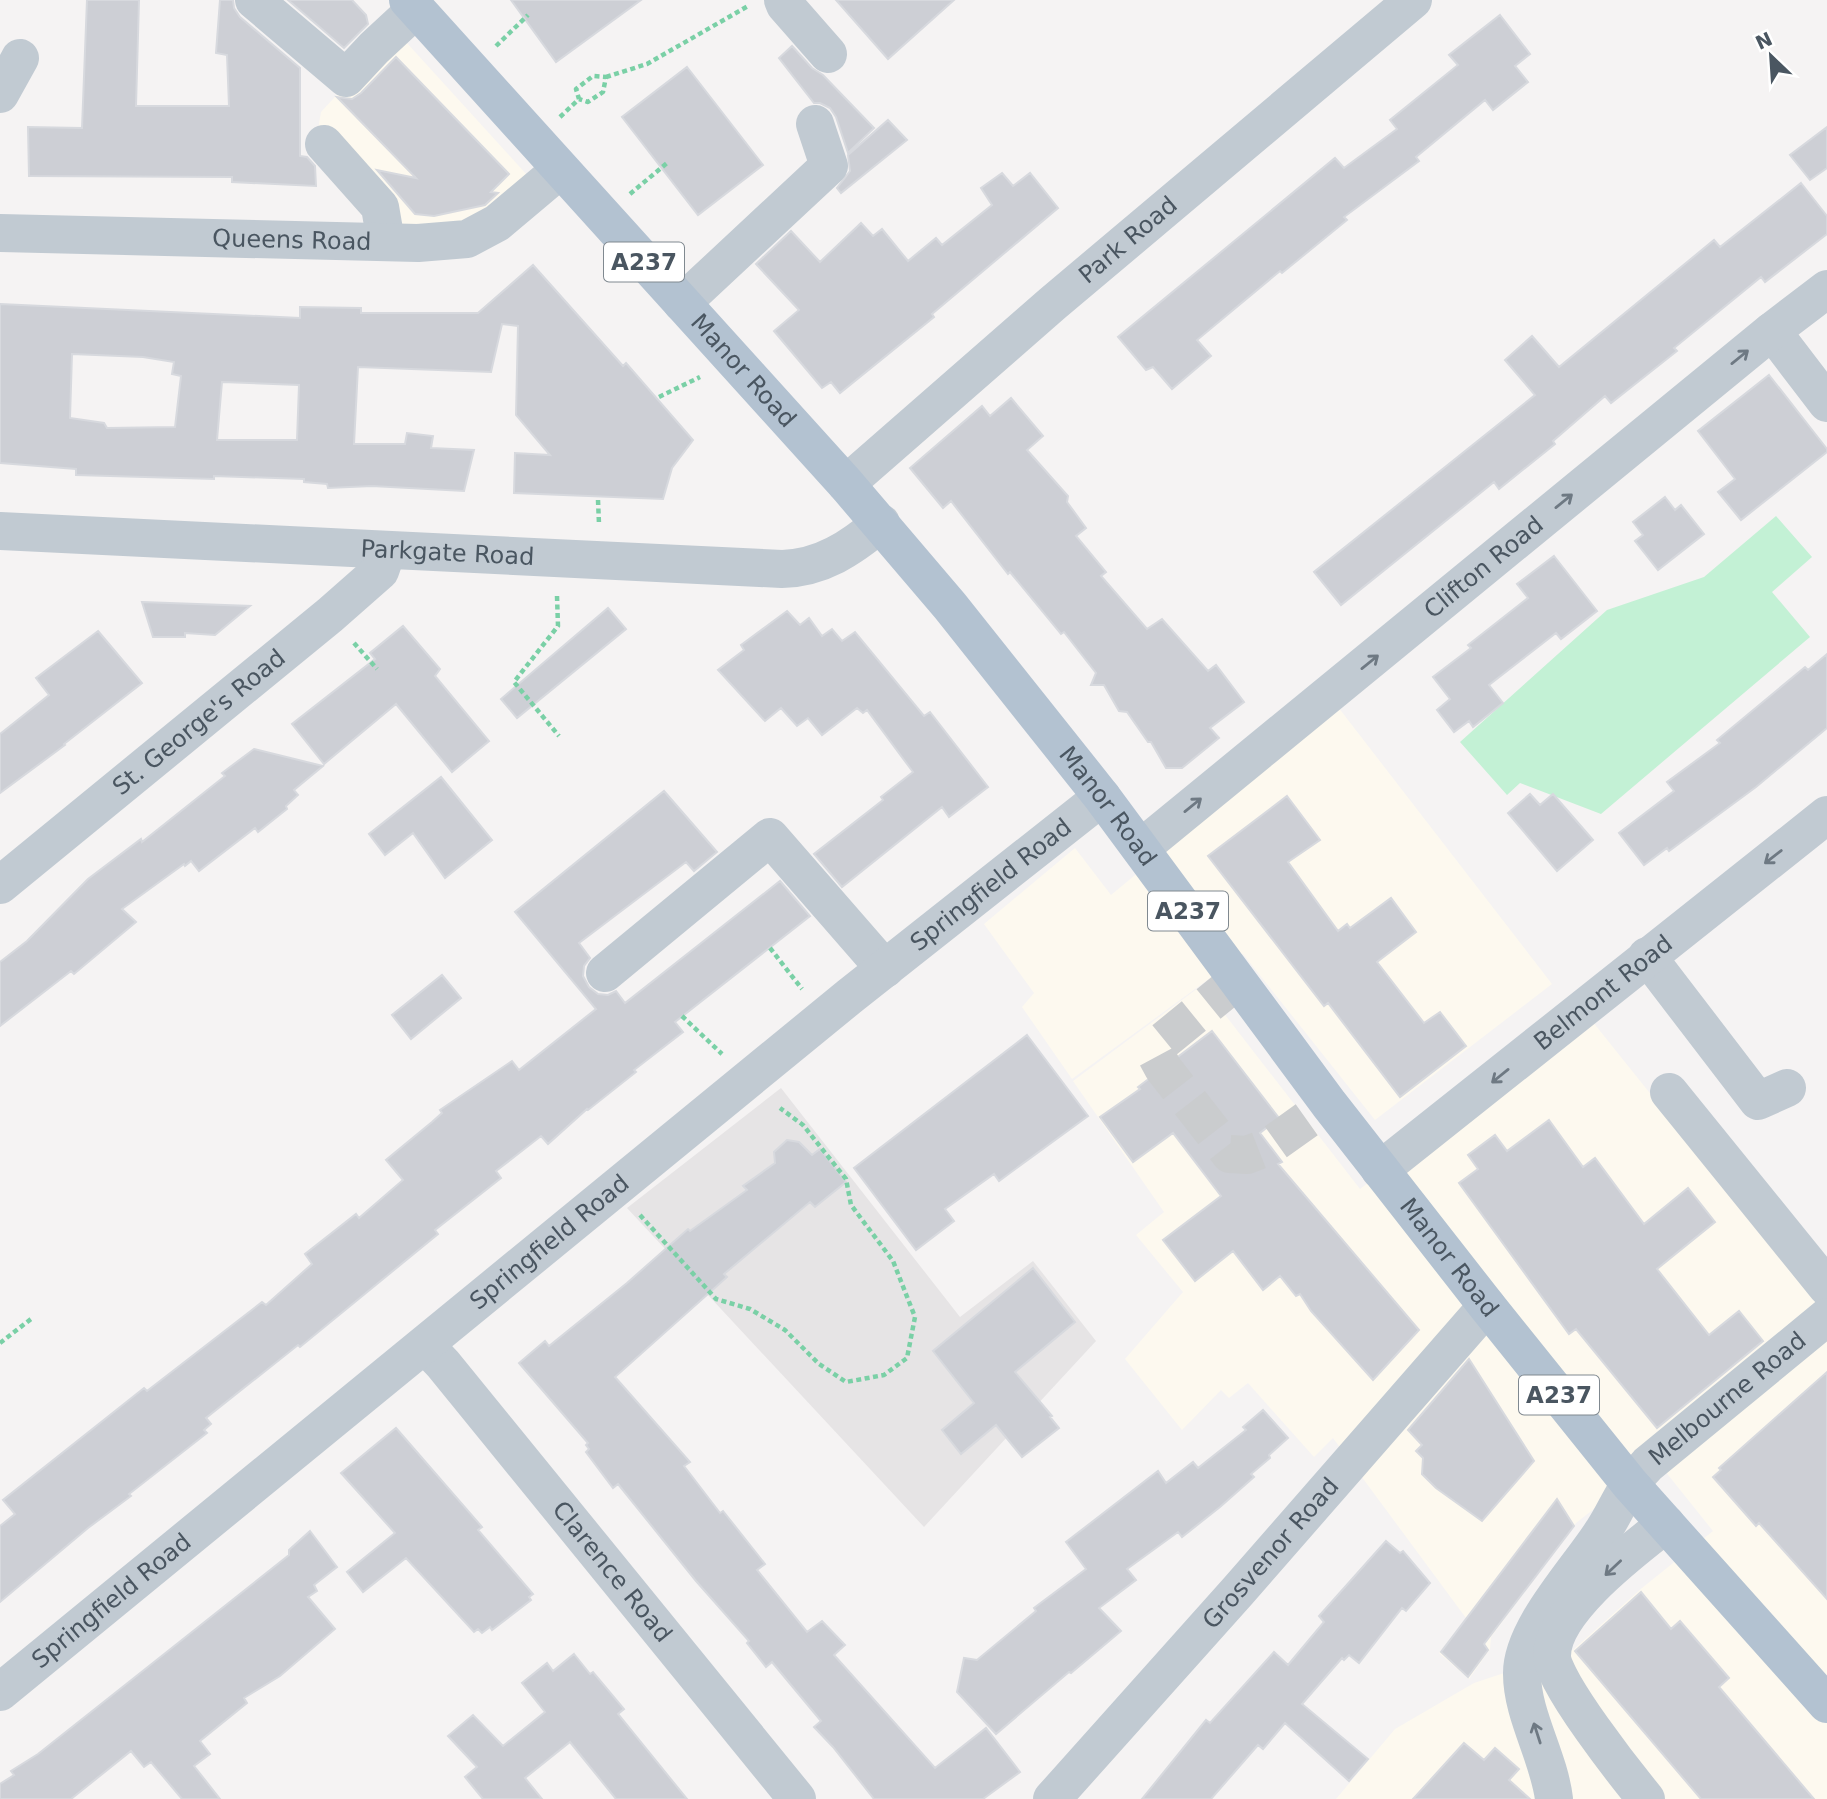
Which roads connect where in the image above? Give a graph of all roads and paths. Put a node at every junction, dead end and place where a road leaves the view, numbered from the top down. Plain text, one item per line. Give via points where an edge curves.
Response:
1 (254, 0) edge
2 (757, 0) edge
3 (783, 0) edge
4 (1413, 0) edge
5 (412, 4) edge
6 (828, 54) dead end
7 (20, 58) dead end
8 (606, 77) junction
9 (0, 94) edge
10 (579, 99) junction
11 (815, 124) dead end
12 (534, 141) junction
13 (324, 144) dead end
14 (667, 163) dead end
15 (560, 170) junction
16 (603, 216) junction
17 (0, 233) edge
18 (386, 242) junction
19 (1827, 289) edge
20 (682, 303) junction
21 (1772, 331) junction
22 (730, 357) junction
23 (659, 397) dead end
24 (1827, 402) edge
25 (846, 484) junction
26 (881, 523) junction
27 (0, 531) edge
28 (387, 551) junction
29 (556, 559) junction
30 (559, 736) dead end
31 (1102, 797) junction
32 (1827, 815) edge
33 (1141, 848) junction
34 (0, 885) edge
35 (770, 948) dead end
36 (1647, 957) junction
37 (885, 969) junction
38 (604, 974) dead end
39 (682, 1016) dead end
40 (824, 1017) junction
41 (749, 1079) junction
42 (1787, 1088) dead end
43 (1669, 1092) dead end
44 (779, 1108) dead end
45 (1380, 1170) junction
46 (616, 1188) junction
47 (1827, 1287) edge
48 (1487, 1306) junction
49 (1827, 1317) edge
50 (31, 1319) dead end
51 (0, 1343) edge
52 (425, 1345) junction
53 (1630, 1484) junction
54 (1666, 1524) junction
55 (0, 1692) edge
56 (1827, 1704) edge
57 (797, 1799) edge
58 (1052, 1799) edge
59 (1555, 1799) edge
60 (1646, 1799) edge

1 - 5 street via 346,78
2 - 8 path via 647,64
3 - 6 street
4 - 25 street, Park Road
5 - 12 main road, Manor Road / A237
7 - 9 street
8 - 10 path via 603,92 588,102
8 - 10 path via 593,76 576,89
10 - 12 path
11 - 20 street via 830,166
12 - 15 main road, Manor Road / A237
13 - 18 street via 380,207
14 - 16 path
15 - 16 main road, Manor Road / A237
15 - 18 street, Queens Road via 497,223 467,239
16 - 20 main road, Manor Road / A237
17 - 18 street, Queens Road
19 - 21 street, Clifton Road
20 - 22 main road, Manor Road / A237
21 - 24 street
33 -> 21 street, Clifton Road
22 - 23 path
22 - 25 main road, Manor Road / A237
25 - 26 main road, Manor Road / A237
26 - 29 street, Parkgate Road via 842,553 795,569
26 - 31 main road, Manor Road / A237
27 - 28 street, Parkgate Road
28 - 29 street, Parkgate Road
28 - 34 street, St. George's Road via 380,572
29 - 30 path via 558,626 514,682
31 - 33 main road, Manor Road / A237
31 - 37 street, Springfield Road
32 -> 36 street, Belmont Road
33 - 45 main road, Manor Road / A237
35 - 40 path
36 - 42 street via 1758,1101
36 -> 45 street, Belmont Road
37 - 38 street via 770,837
37 - 40 street, Springfield Road
39 - 41 path
40 - 41 street, Springfield Road
41 - 46 street, Springfield Road
43 - 47 street
44 - 46 path via 803,1125 846,1179 851,1205 893,1261 915,1317 907,1358 884,1375 846,1382 819,1364 785,1329 750,1309 716,1299
45 - 48 main road, Manor Road / A237
46 - 52 street, Springfield Road
48 - 53 main road, Manor Road / A237
48 - 58 street, Grosvenor Road
49 - 53 street, Melbourne Road via 1669,1446
50 - 51 path
52 - 55 street, Springfield Road
52 - 57 street, Clarence Road
53 - 54 main road, Manor Road / A237
59 -> 53 street, Melbourne Road via 1530,1713 1522,1656
54 - 56 main road, Manor Road / A237
54 -> 60 street via 1585,1595 1556,1637 1552,1657 1574,1701

